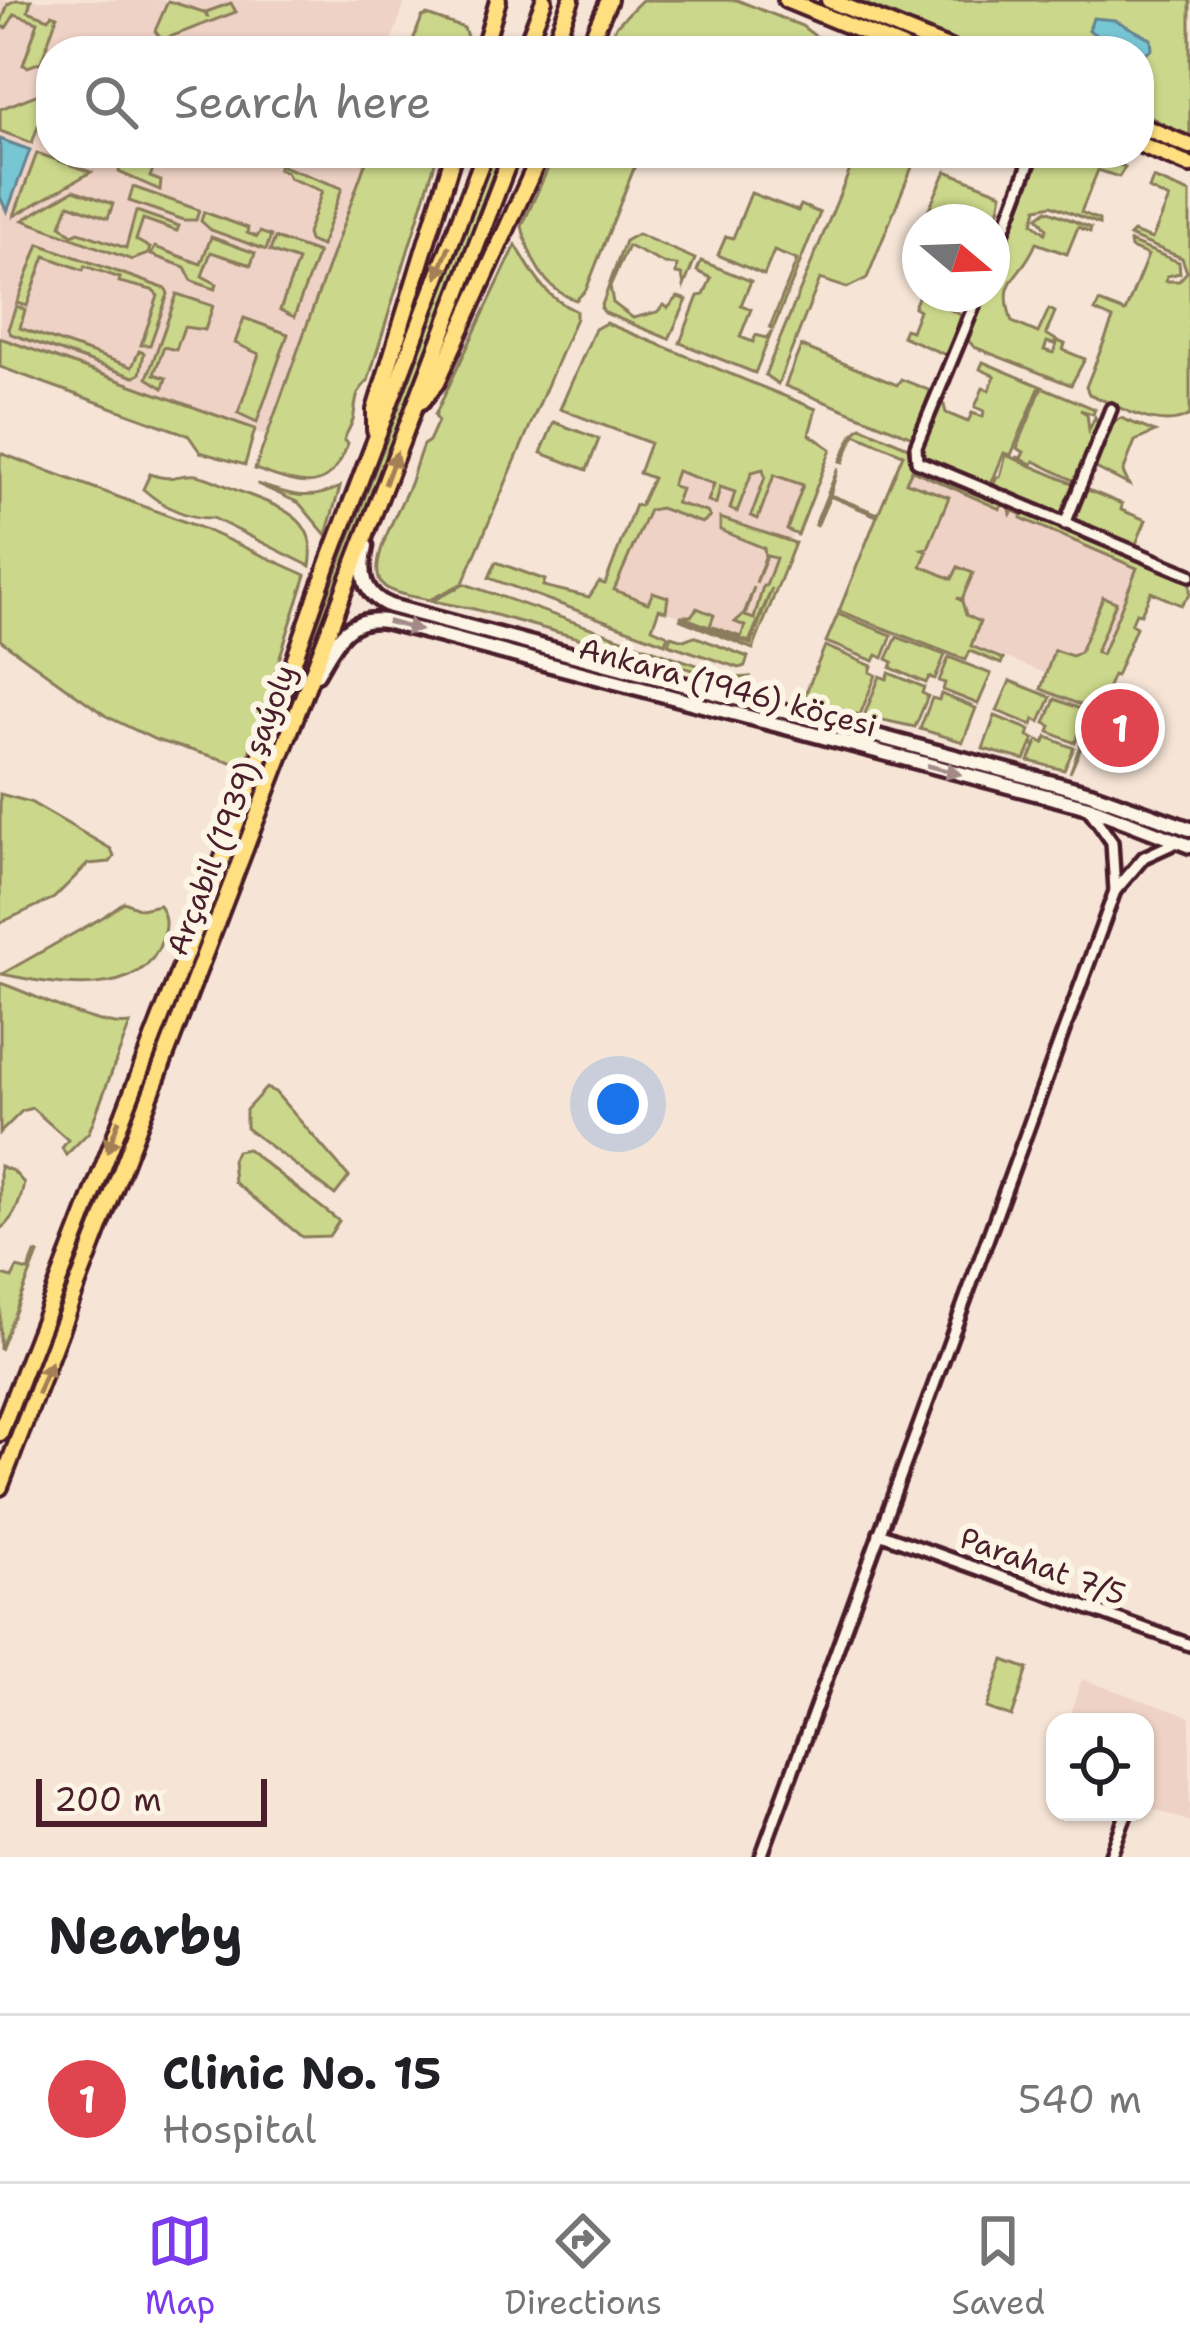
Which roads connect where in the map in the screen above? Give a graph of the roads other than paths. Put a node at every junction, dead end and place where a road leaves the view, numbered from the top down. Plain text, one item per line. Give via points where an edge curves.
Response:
1 (544, 0) edge
2 (571, 0) edge
3 (609, 0) edge
4 (622, 0) edge
5 (786, 0) edge
6 (829, 0) edge
7 (498, 2) edge
8 (598, 24) junction
9 (488, 36) edge
10 (530, 36) edge
11 (557, 36) edge
12 (593, 36) edge
13 (874, 36) edge
14 (918, 36) edge
15 (1154, 131) edge
16 (1190, 146) edge
17 (1154, 150) edge
18 (1190, 165) edge
19 (449, 168) edge
20 (479, 168) edge
21 (506, 168) edge
22 (534, 168) edge
23 (1027, 168) edge
24 (1010, 214) edge
25 (972, 312) edge
26 (1111, 409) dead end
27 (411, 414) junction
28 (374, 441) junction
29 (371, 522) junction
30 (1064, 524) junction
31 (1190, 575) edge
32 (296, 712) junction
33 (1088, 807) junction
34 (1190, 829) edge
35 (1185, 843) edge
36 (1114, 891) junction
37 (176, 979) junction
38 (193, 986) junction
39 (156, 1027) junction
40 (174, 1034) junction
41 (0, 1433) edge
42 (0, 1486) edge
43 (879, 1533) junction
44 (1190, 1645) edge
45 (1123, 1821) edge
46 (765, 1856) edge
47 (1110, 1857) edge

1 - 10 main road
2 - 11 main road
3 - 8 main road
4 - 8 main road
5 - 13 main road
6 - 14 main road
7 - 9 main road
8 - 12 main road
15 - 16 main road
17 - 18 main road
19 - 28 main road via 375,410
20 -> 28 main road, Arçabil (1939) şaýoly
21 - 27 main road, Arçabil (1939) şaýoly
22 - 27 main road via 437,382
23 - 24 street
25 - 30 street via 916,461
26 - 30 street
29 -> 27 main road, Arçabil (1939) şaýoly
28 - 37 main road, Arçabil (1939) şaýoly
29 - 32 main road, Arçabil (1939) şaýoly
29 - 34 main road, Ankara (1946) köçesi via 363,581 383,603 1090,793
30 - 31 street
32 -> 33 main road, Ankara (1946) köçesi via 342,633 379,620
32 - 38 main road, Arçabil (1939) şaýoly
33 - 35 main road, Ankara (1946) köçesi
33 - 36 street via 1112,842
35 - 36 street via 1144,856
36 - 43 street
37 - 38 main road
37 - 39 main road, Arçabil (1939) şaýoly
38 - 40 main road, Arçabil (1939) şaýoly
39 - 40 main road
39 -> 41 main road, Arçabil (1939) şaýoly
42 -> 40 main road, Arçabil (1939) şaýoly
43 - 44 street, Parahat 7/5
43 - 46 street
45 - 47 street

